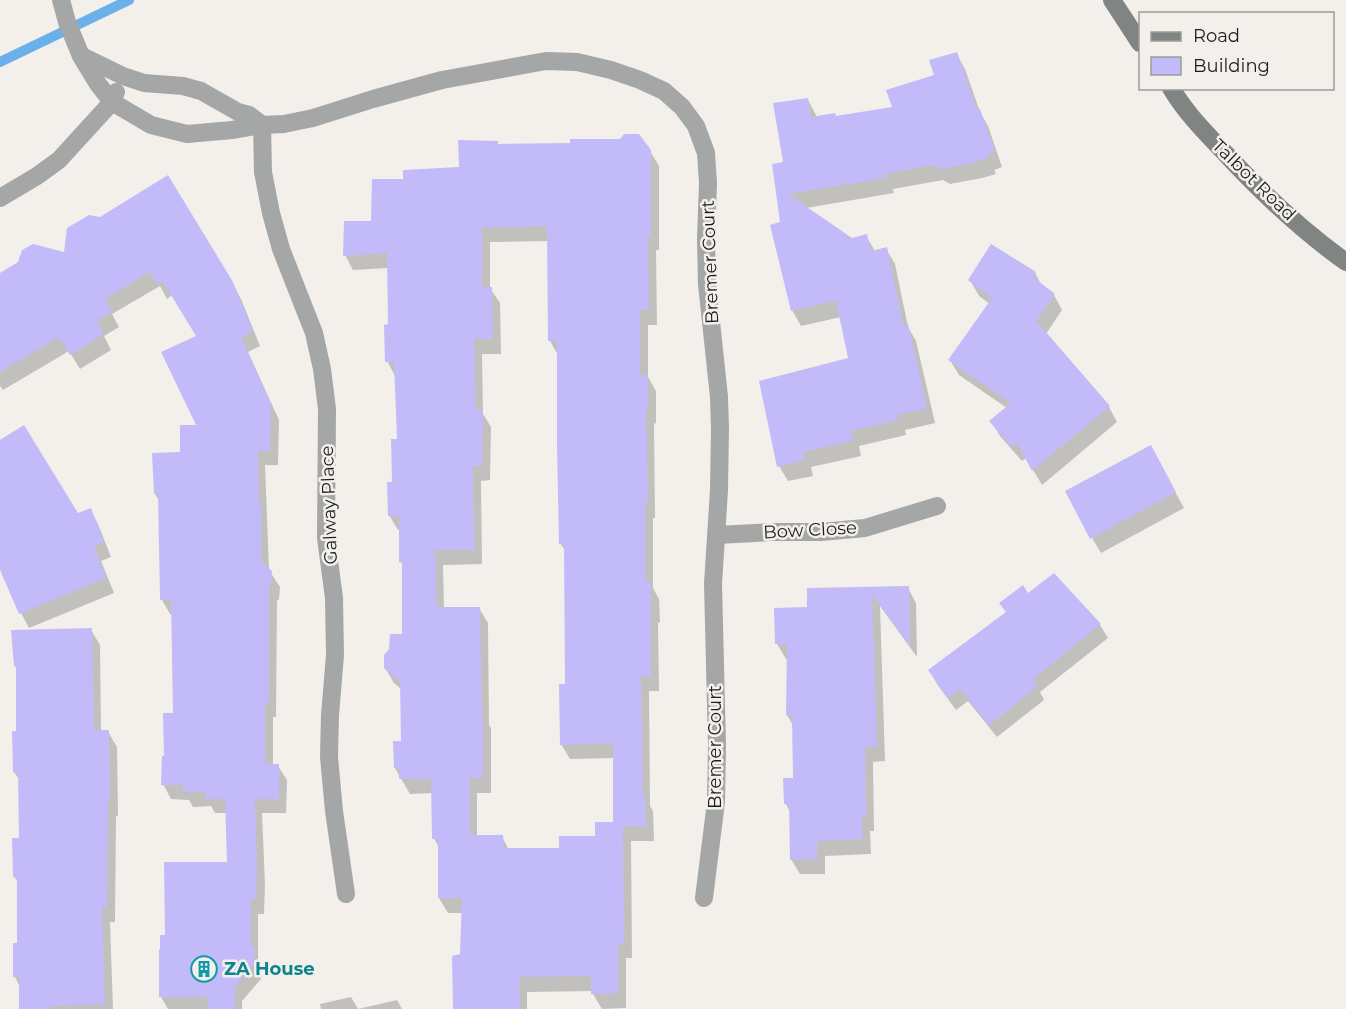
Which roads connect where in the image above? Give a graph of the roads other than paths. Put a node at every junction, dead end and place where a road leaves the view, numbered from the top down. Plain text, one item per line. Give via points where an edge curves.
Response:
1 (62, 0) edge
2 (1113, 0) edge
3 (1139, 41) edge
4 (81, 56) junction
5 (123, 76) junction
6 (1172, 90) edge
7 (112, 102) junction
8 (262, 124) junction
9 (0, 198) edge
10 (1346, 262) edge
11 (938, 506) dead end
12 (717, 535) junction
13 (346, 894) dead end
14 (704, 898) dead end

1 - 4 street, Bremer Court
2 - 3 main road
4 - 5 street, Bremer Court
4 - 7 street, Bremer Court
5 - 7 street
5 - 8 street, Bremer Court via 201,91
6 - 10 main road, Talbot Road via 1184,110 1255,185
7 - 8 street, Bremer Court via 151,124 187,134
7 - 9 street via 59,160
8 - 12 street, Bremer Court via 313,118 442,80 546,61 577,62 611,70 664,91 682,107 696,126 706,153 707,284 720,428
8 - 13 street, Galway Place via 271,213 314,333 327,409 326,537 334,598 335,655 329,757
11 - 12 street, Bow Close via 865,528
12 - 14 street, Bremer Court via 713,584 716,801

